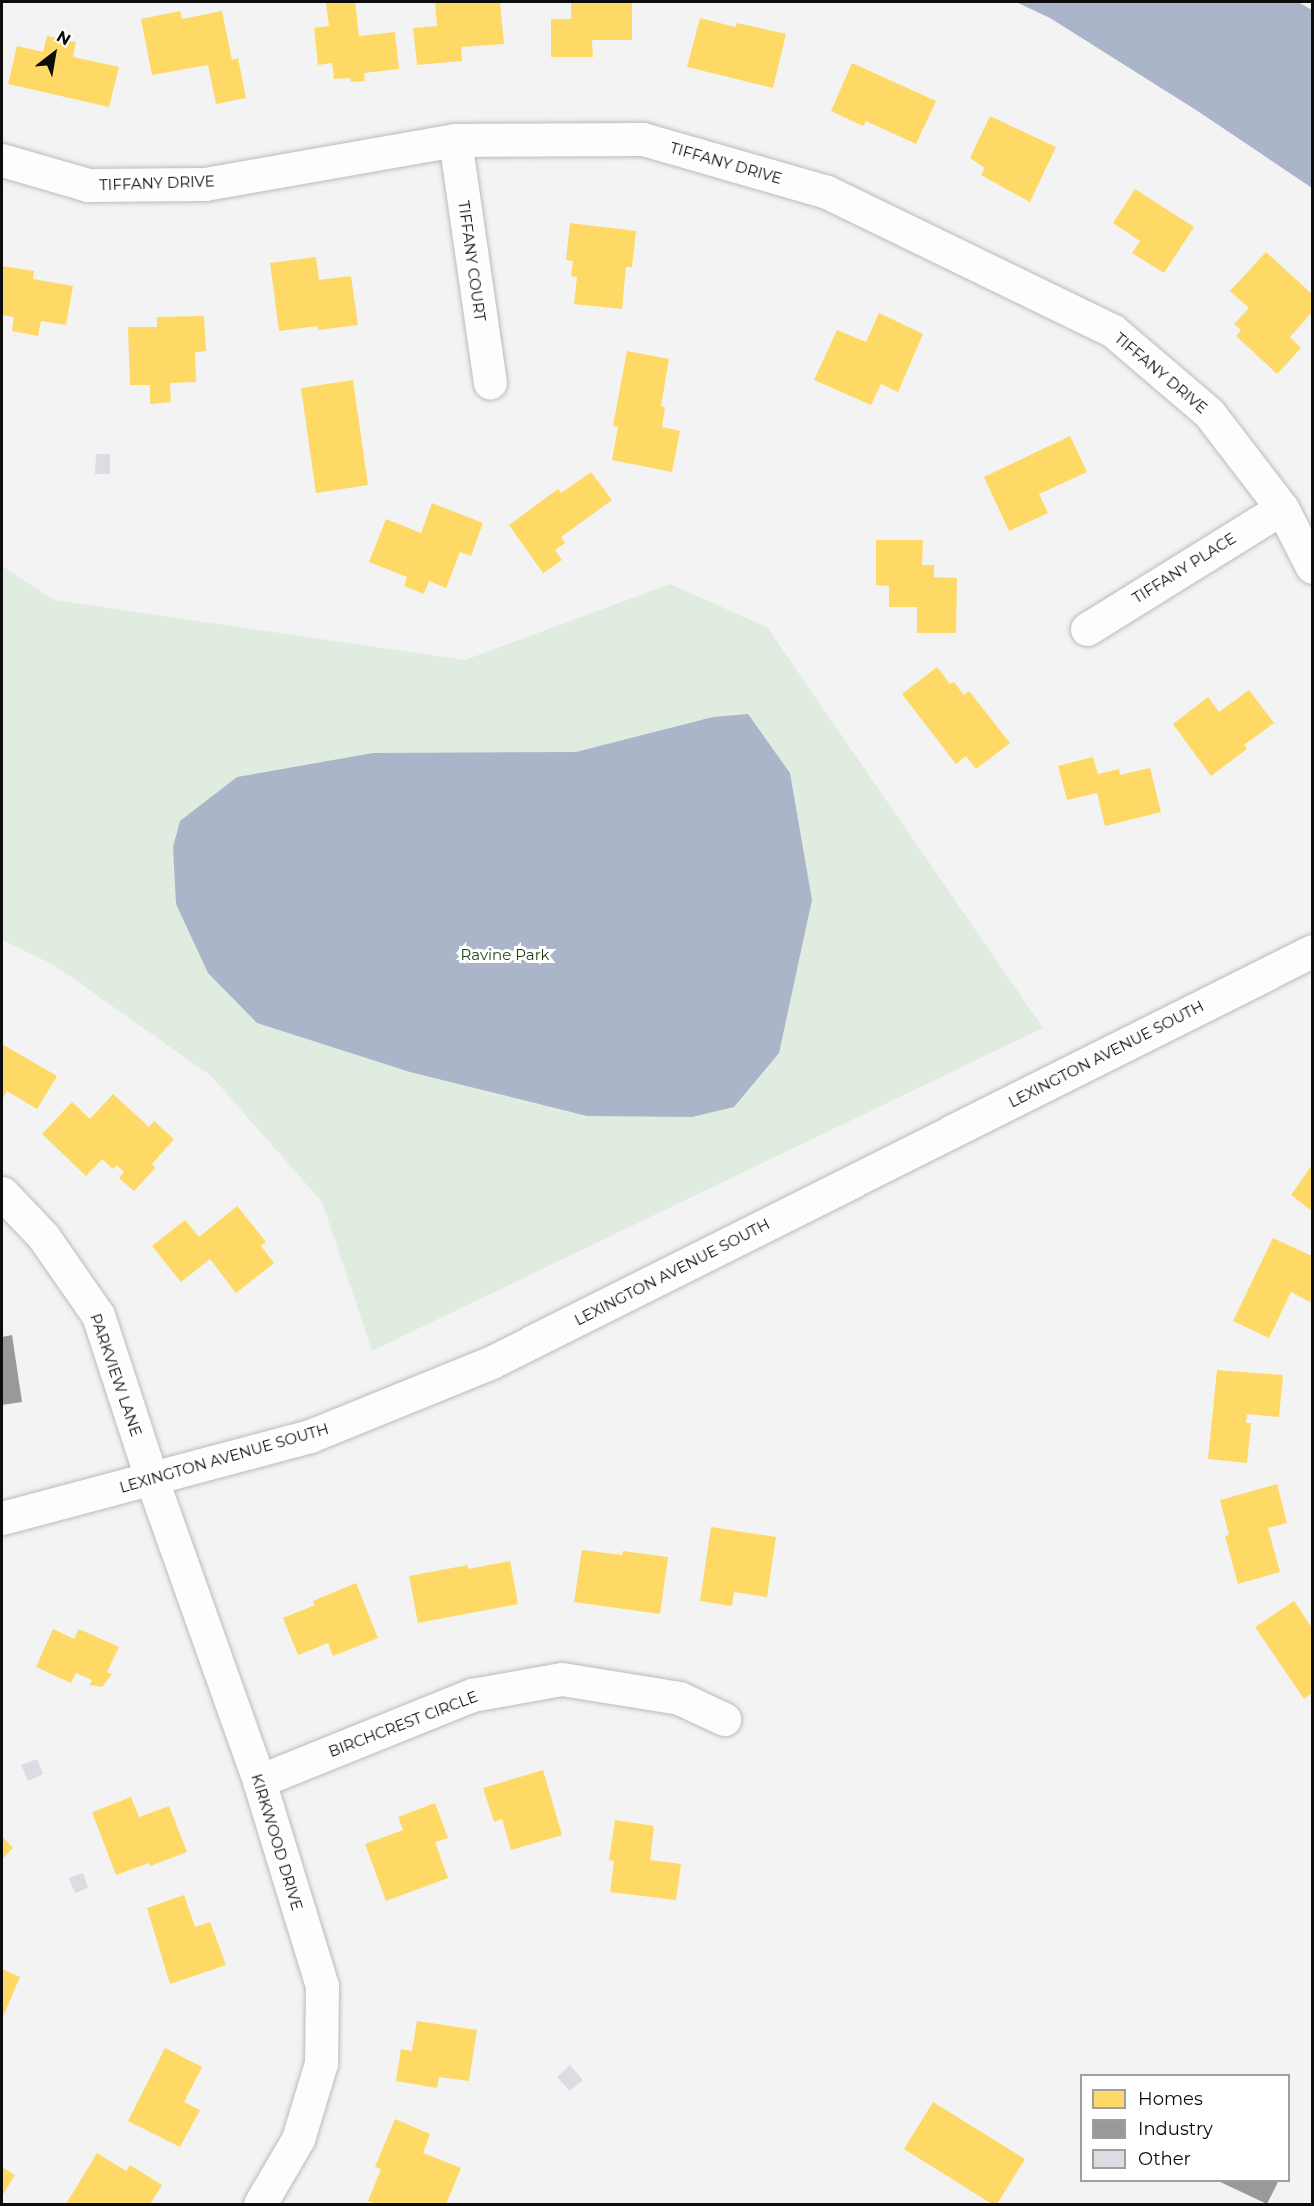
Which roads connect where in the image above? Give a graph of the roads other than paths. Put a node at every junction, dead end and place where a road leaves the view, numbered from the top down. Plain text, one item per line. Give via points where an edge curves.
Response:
1 (455, 140) junction
2 (2, 160) edge
3 (490, 382) dead end
4 (1282, 508) junction
5 (1312, 567) edge
6 (1087, 629) dead end
7 (1312, 951) edge
8 (2, 1193) edge
9 (152, 1480) junction
10 (2, 1518) edge
11 (724, 1719) dead end
12 (259, 1781) junction
13 (260, 2205) edge

1 - 2 street, TIFFANY DRIVE via 204,184 88,185
1 - 3 street, TIFFANY COURT
1 - 4 street, TIFFANY DRIVE via 643,139 827,192 1113,331 1209,413
4 - 5 street, TIFFANY DRIVE
4 - 6 street, TIFFANY PLACE
7 - 9 street, LEXINGTON AVENUE SOUTH via 492,1362 310,1436
8 - 9 street, PARKVIEW LANE via 43,1236 98,1315
9 - 10 street, LEXINGTON AVENUE SOUTH
9 - 12 street, KIRKWOOD DRIVE
11 - 12 street, BIRCHCREST CIRCLE via 679,1698 562,1679 472,1695
12 - 13 street, KIRKWOOD DRIVE via 322,1986 321,2063 298,2139

